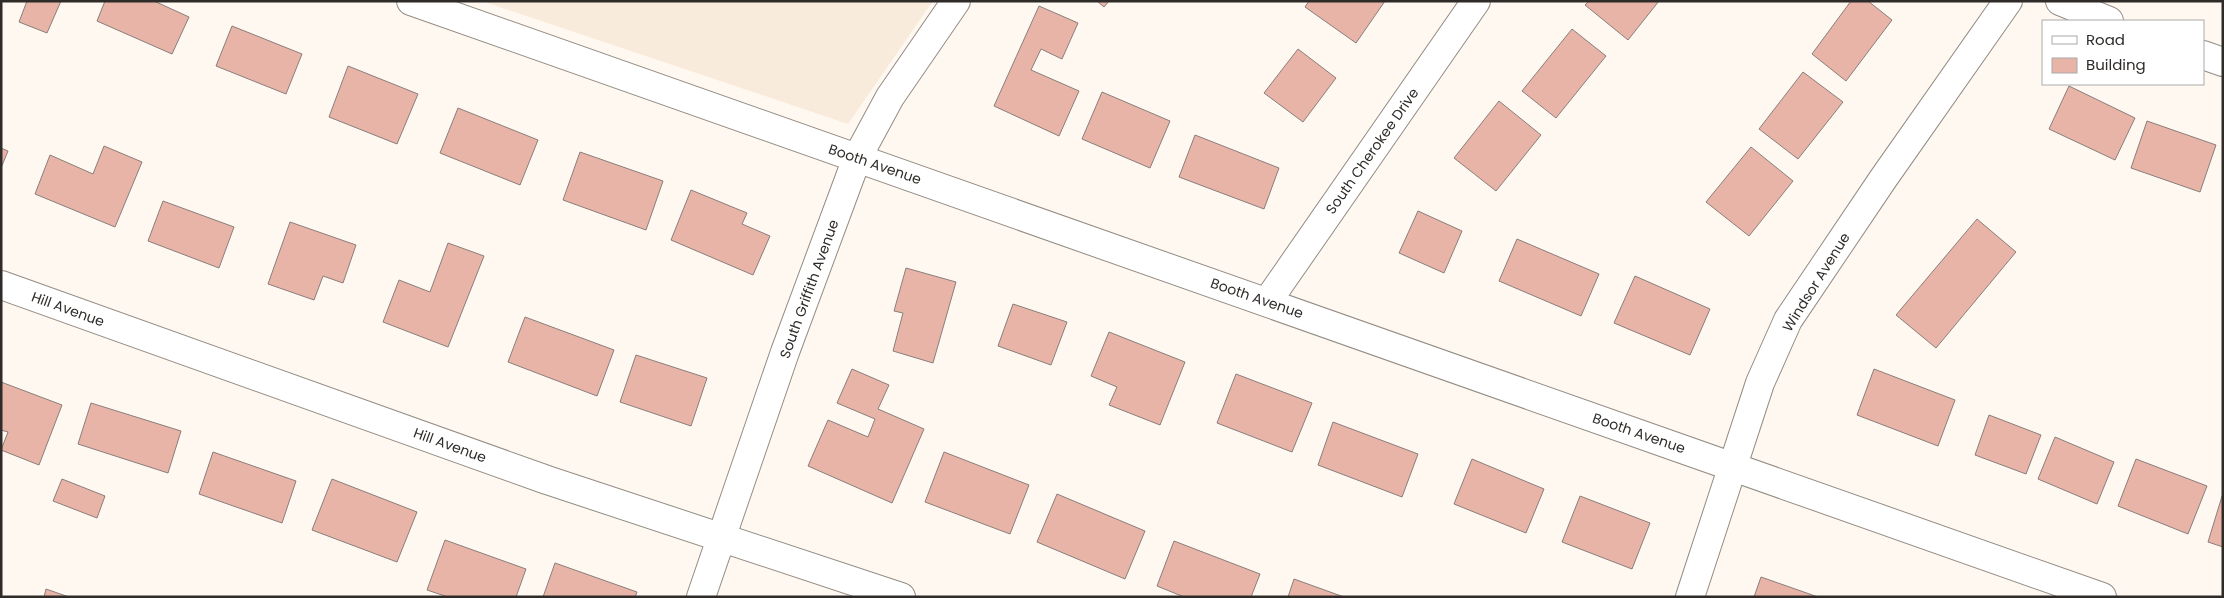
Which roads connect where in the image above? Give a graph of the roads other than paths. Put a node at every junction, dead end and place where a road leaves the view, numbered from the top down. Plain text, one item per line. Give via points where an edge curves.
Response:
1 (411, 1) edge
2 (956, 1) edge
3 (1476, 1) edge
4 (2008, 1) edge
5 (2060, 1) edge
6 (2107, 20) edge
7 (2204, 55) edge
8 (2223, 62) edge
9 (857, 158) junction
10 (1, 285) edge
11 (1267, 302) junction
12 (1732, 465) junction
13 (723, 536) junction
14 (701, 597) edge
15 (901, 597) edge
16 (1690, 597) edge
17 (2102, 597) edge

1 - 9 street, Booth Avenue
2 - 9 street, South Griffith Avenue via 890,96
3 - 11 street, South Cherokee Drive
4 - 12 street, Windsor Avenue via 1788,320 1760,383
5 - 6 street
7 - 8 street
9 - 11 street, Booth Avenue
9 - 13 street, South Griffith Avenue via 785,352
10 - 13 street, Hill Avenue via 547,480
11 - 12 street, Booth Avenue
12 - 16 street, Windsor Avenue
12 - 17 street, Booth Avenue
13 - 14 street, South Griffith Avenue
13 - 15 street, Hill Avenue

